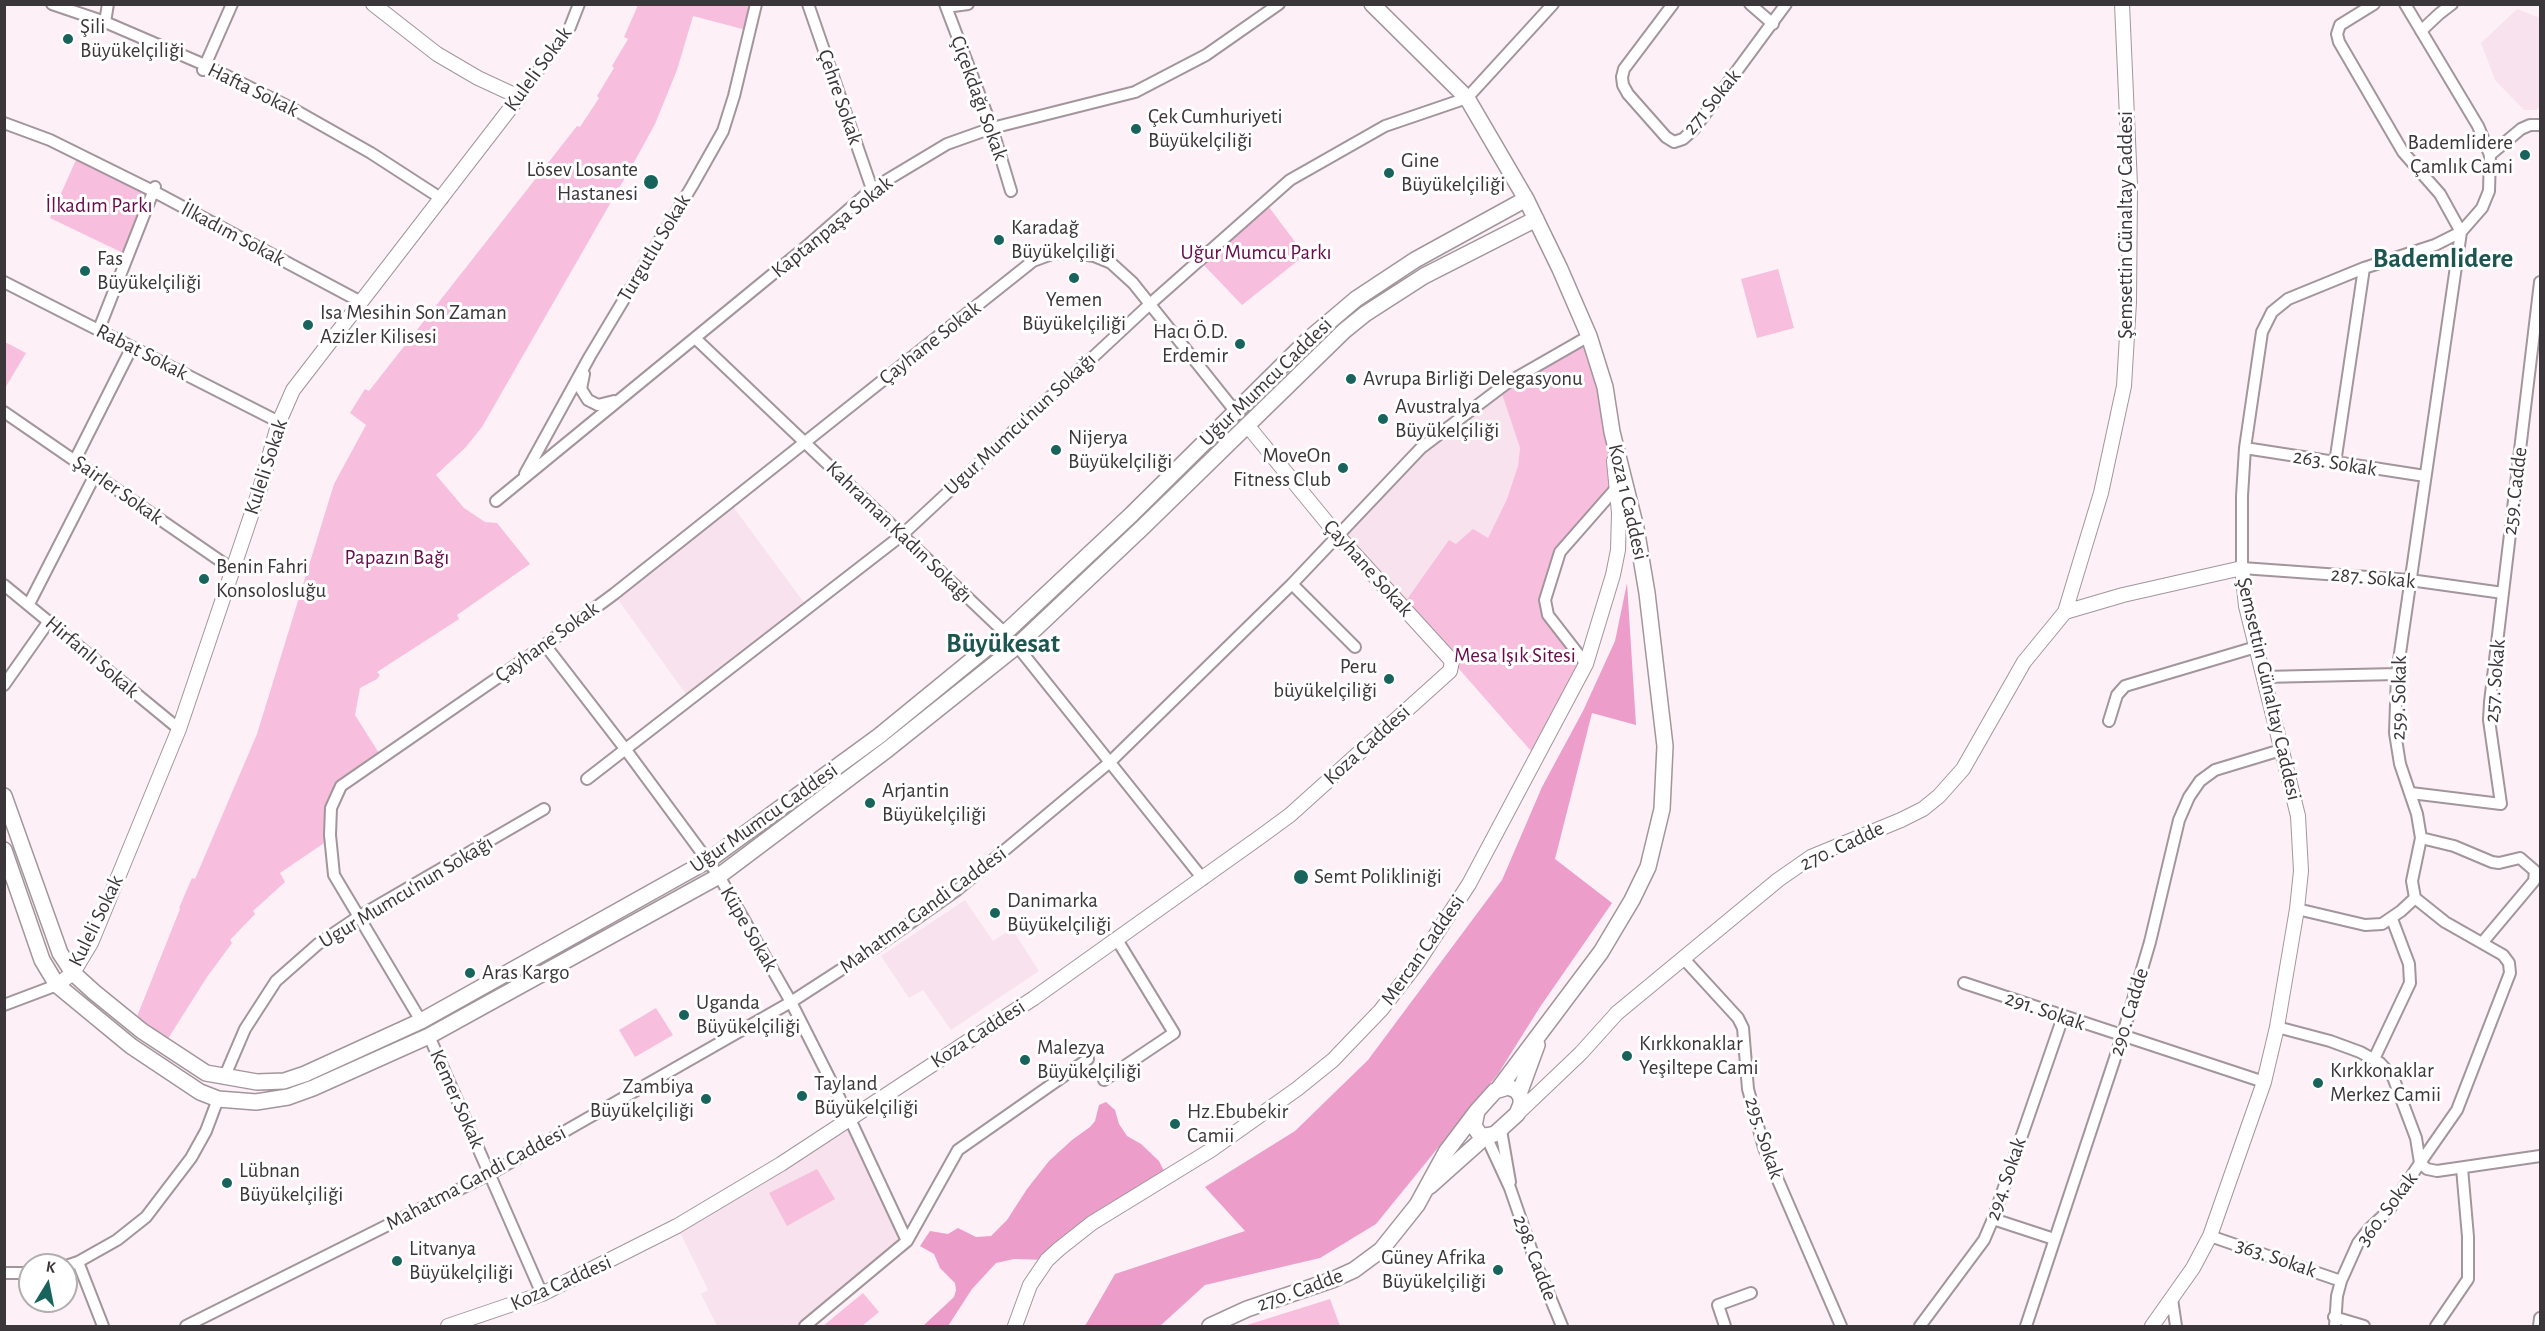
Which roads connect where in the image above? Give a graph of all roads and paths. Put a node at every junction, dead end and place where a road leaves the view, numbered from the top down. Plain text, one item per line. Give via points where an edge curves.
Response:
1 (52, 4) edge
2 (108, 4) edge
3 (232, 4) edge
4 (373, 4) edge
5 (579, 4) edge
6 (756, 4) edge
7 (808, 4) edge
8 (968, 4) edge
9 (1279, 4) edge
10 (1372, 4) edge
11 (1553, 4) edge
12 (1673, 4) edge
13 (1750, 4) edge
14 (1786, 4) edge
15 (2122, 4) edge
16 (2374, 4) edge
17 (2405, 4) edge
18 (2452, 4) edge
19 (945, 6) edge
20 (105, 22) junction
21 (1773, 24) junction
22 (2421, 31) junction
23 (204, 68) junction
24 (519, 97) junction
25 (1467, 98) junction
26 (4, 123) edge
27 (2541, 125) edge
28 (992, 128) junction
29 (2490, 154) junction
30 (154, 189) junction
31 (872, 189) junction
32 (1011, 191) dead end
33 (442, 199) junction
34 (1526, 199) junction
35 (1536, 219) junction
36 (2461, 232) junction
37 (2364, 268) junction
38 (4, 282) edge
39 (2541, 282) edge
40 (361, 302) junction
41 (1150, 304) junction
42 (99, 329) junction
43 (1589, 336) junction
44 (695, 338) junction
45 (132, 347) junction
46 (590, 356) junction
47 (625, 394) junction
48 (4, 411) edge
49 (1235, 411) junction
50 (279, 422) junction
51 (1247, 425) junction
52 (1612, 432) junction
53 (805, 442) junction
54 (2245, 448) junction
55 (75, 460) junction
56 (2336, 463) junction
57 (95, 475) junction
58 (2425, 476) junction
59 (522, 480) junction
60 (1617, 487) junction
61 (496, 501) dead end
62 (902, 535) junction
63 (1338, 536) junction
64 (2242, 568) junction
65 (232, 569) junction
66 (2410, 580) junction
67 (1292, 584) junction
68 (4, 585) edge
69 (2503, 592) junction
70 (29, 604) junction
71 (2065, 612) junction
72 (49, 621) junction
73 (1005, 633) junction
74 (545, 645) junction
75 (1017, 646) junction
76 (1355, 647) dead end
77 (2256, 647) junction
78 (1452, 661) joint
79 (1586, 664) junction
80 (2397, 674) junction
81 (2264, 677) junction
82 (4, 685) edge
83 (2109, 721) dead end
84 (179, 729) junction
85 (626, 750) junction
86 (2282, 750) junction
87 (1110, 762) junction
88 (587, 780) dead end
89 (2411, 793) junction
90 (4, 795) edge
91 (544, 809) dead end
92 (2421, 838) junction
93 (4, 850) edge
94 (709, 860) junction
95 (719, 876) junction
96 (1203, 879) junction
97 (2415, 898) junction
98 (2297, 909) junction
99 (358, 917) junction
100 (2392, 919) junction
101 (1116, 938) junction
102 (2482, 943) junction
103 (1684, 959) junction
104 (74, 973) junction
105 (1964, 983) dead end
106 (57, 985) junction
107 (790, 1002) junction
108 (4, 1005) edge
109 (2063, 1017) junction
110 (421, 1021) junction
111 (2277, 1027) junction
112 (429, 1036) junction
113 (1539, 1036) junction
114 (2122, 1037) junction
115 (1088, 1059) dead end
116 (2374, 1059) junction
117 (1525, 1076) junction
118 (1557, 1077) junction
119 (224, 1078) junction
120 (1104, 1080) dead end
121 (2264, 1082) junction
122 (1499, 1088) junction
123 (1519, 1094) junction
124 (218, 1099) junction
125 (1478, 1111) junction
126 (1517, 1114) junction
127 (849, 1117) junction
128 (1501, 1130) junction
129 (1486, 1137) junction
130 (2541, 1156) edge
131 (2420, 1163) junction
132 (2462, 1168) junction
133 (490, 1174) junction
134 (1428, 1188) junction
135 (1510, 1188) junction
136 (1993, 1220) junction
137 (2210, 1236) junction
138 (2054, 1239) junction
139 (907, 1240) junction
140 (78, 1262) joint
141 (2342, 1281) junction
142 (1750, 1293) dead end
143 (542, 1294) junction
144 (2172, 1299) junction
145 (2541, 1318) edge
146 (2334, 1322) edge
147 (103, 1326) edge
148 (186, 1326) edge
149 (450, 1326) edge
150 (805, 1326) edge
151 (1015, 1326) edge
152 (1210, 1326) edge
153 (1562, 1326) edge
154 (1725, 1326) edge
155 (1841, 1326) edge
156 (1920, 1326) edge
157 (2026, 1326) edge
158 (2152, 1326) edge
159 (2176, 1326) edge
160 (2364, 1326) edge
161 (2436, 1326) edge
162 (2539, 1326) edge

1 - 20 street, Hafta Sokak
2 - 20 street
3 - 23 street
4 - 24 street via 437,54
5 - 24 street, Kuleli Sokak via 570,27
6 - 46 street, Turgutlu Sokak via 723,131
7 - 31 street, Çehre Sokak
8 - 19 street
9 - 28 street, Kaptanpaşa Sokak via 1206,56 1135,92
10 - 25 main road, Koza 1 Caddesi
11 - 25 street
12 - 21 street, 271 Sokak via 1622,77 1628,94 1674,142 1694,129
13 - 21 street
14 - 21 street, 271 Sokak
15 - 71 street, Şemsettin Günaltay Caddesi via 2130,185 2124,386 2101,493
16 - 36 street via 2340,25 2339,42 2403,152 2440,194
17 - 22 street
18 - 22 street
19 - 28 street, Çiçekdağı Sokak
20 - 23 street, Hafta Sokak
22 - 29 street via 2478,126
23 - 33 street, Hafta Sokak via 296,110
24 - 33 street, Kuleli Sokak
25 - 34 main road, Koza 1 Caddesi
25 - 41 street, Ugur Mumcu'nun Sokağı via 1385,126 1290,180
26 - 30 street, İlkadım Sokak
27 - 29 street via 2521,129
28 - 31 street, Kaptanpaşa Sokak via 946,144
28 - 32 street, Çiçekdağı Sokak
29 - 36 street via 2489,191 2482,208
30 - 40 street, İlkadım Sokak
30 - 42 street
31 - 44 street, Kaptanpaşa Sokak
33 - 40 street, Kuleli Sokak
34 - 35 main road, Koza 1 Caddesi
34 - 49 main road, Uğur Mumcu Caddesi via 1416,260 1356,299
35 - 43 main road, Koza 1 Caddesi
35 - 51 main road, Uğur Mumcu Caddesi via 1424,276 1365,314
36 - 37 street
36 - 58 street, 259. Sokak
37 - 54 street via 2288,299 2272,312 2262,332
37 - 56 street
38 - 42 street, Rabat Sokak
39 - 69 street, 259. Cadde
40 - 50 street, Kuleli Sokak via 293,390
41 - 49 street, Çayhane Sokak
41 - 53 street, Çayhane Sokak via 1111,263 1094,256 1053,254 1033,261
41 - 62 street, Ugur Mumcu'nun Sokağı
42 - 45 street, Rabat Sokak
43 - 52 main road, Koza 1 Caddesi via 1605,387
43 - 63 street, Mahatma Gandi Caddesi via 1507,383 1463,415 1410,459
44 - 47 street, Kaptanpaşa Sokak
44 - 53 street, Kahraman Kadın Sokağı
45 - 50 street, Rabat Sokak
45 - 55 street
46 - 47 street via 581,389 588,400 598,405
46 - 59 street, Turgutlu Sokak
47 - 59 street, Kaptanpaşa Sokak
48 - 55 street, Şairler Sokak
49 - 51 main road, Çayhane Sokak
49 - 73 main road, Uğur Mumcu Caddesi
50 - 65 street, Kuleli Sokak
51 - 63 street, Çayhane Sokak
51 - 75 main road, Uğur Mumcu Caddesi
52 - 60 street, Mercan Caddesi
52 - 113 main road, Koza 1 Caddesi via 1636,528 1647,593 1665,746 1662,809 1648,867 1632,900 1601,952
53 - 62 street, Kahraman Kadın Sokağı
53 - 74 street, Çayhane Sokak
54 - 56 street, 263. Sokak
54 - 64 street
55 - 57 street, Şairler Sokak
56 - 58 street, 263. Sokak
57 - 65 street, Şairler Sokak
57 - 70 street
58 - 66 street, 259. Sokak
59 - 61 street, Kaptanpaşa Sokak
60 - 79 street, Mercan Caddesi via 1618,550
60 - 79 street via 1560,552 1545,600 1548,615
62 - 73 street, Kahraman Kadın Sokağı
62 - 85 street, Ugur Mumcu'nun Sokağı
63 - 67 street, Mahatma Gandi Caddesi
63 - 78 street, Çayhane Sokak
64 - 66 street, 287. Sokak
64 - 71 street, Şemsettin Günaltay Caddesi
64 - 77 street, Şemsettin Günaltay Caddesi
65 - 84 street, Kuleli Sokak
66 - 69 street, 287. Sokak
66 - 80 street, 259. Sokak
67 - 76 street
67 - 87 street, Mahatma Gandi Caddesi
68 - 70 street, Hirfanlı Sokak
69 - 89 street, 257. Sokak via 2489,720 2501,804
70 - 72 street, Hirfanlı Sokak
71 - 103 street, 270. Cadde via 2024,662 1963,769 1939,796 1923,809 1811,857
72 - 82 street
72 - 84 street, Hirfanlı Sokak
73 - 75 main road, Kahraman Kadın Sokağı
73 - 94 main road, Uğur Mumcu Caddesi via 879,736
74 - 85 street, Küpe Sokak
74 - 99 street, Çayhane Sokak via 341,786 331,808 334,875
75 - 87 street, Kahraman Kadın Sokağı
75 - 95 main road, Uğur Mumcu Caddesi
77 - 81 street, Şemsettin Günaltay Caddesi
77 - 83 street via 2125,686 2117,694
78 - 96 street, Koza Caddesi via 1450,671 1290,815
79 - 151 street, Mercan Caddesi via 1469,884 1381,1010 1333,1060 1269,1111 1092,1222 1059,1249 1030,1285
80 - 81 street
80 - 89 street, 259. Sokak via 2395,733 2400,764
81 - 86 street, Şemsettin Günaltay Caddesi
84 - 104 street, Kuleli Sokak via 91,943
85 - 88 street, Ugur Mumcu'nun Sokağı
85 - 94 street, Küpe Sokak
86 - 98 street, Şemsettin Günaltay Caddesi via 2301,843
86 - 114 street, 290. Cadde via 2215,770 2200,781 2189,797 2179,820
87 - 96 street, Kahraman Kadın Sokağı
87 - 107 street, Mahatma Gandi Caddesi via 957,890
89 - 92 street, 259. Sokak
90 - 104 main road, Uğur Mumcu Caddesi via 60,953
91 - 99 street, Ugur Mumcu'nun Sokağı
92 - 97 street, 259. Sokak via 2412,881
92 - 102 street via 2492,862 2520,858 2535,871 2534,881
93 - 106 main road, Uğur Mumcu Caddesi via 42,960
94 - 95 street, Küpe Sokak
94 - 110 main road, Uğur Mumcu Caddesi
95 - 107 street, Küpe Sokak
95 - 112 main road, Uğur Mumcu Caddesi
96 - 101 street, Koza Caddesi
97 - 100 street
97 - 102 street via 2445,922
98 - 100 street via 2365,925
98 - 111 street, Şemsettin Günaltay Caddesi
99 - 110 street
99 - 119 street, Ugur Mumcu'nun Sokağı via 276,981 245,1029
100 - 116 street via 2409,964 2410,983
101 - 120 street via 1174,1033
101 - 127 street, Koza Caddesi via 1034,998
102 - 131 street via 2503,955 2510,973 2457,1110
103 - 118 street, 270. Cadde via 1617,1012
103 - 155 street, 295. Sokak via 1743,1028 1752,1110 1780,1187
104 - 106 street, Kuleli Sokak
104 - 119 main road, Uğur Mumcu Caddesi via 142,1031 207,1073
105 - 109 street, 291. Sokak
106 - 108 street
106 - 124 main road, Uğur Mumcu Caddesi via 131,1046 200,1092
107 - 127 street, Küpe Sokak
107 - 133 street, Mahatma Gandi Caddesi
109 - 114 street, 291. Sokak
109 - 136 street, 294. Sokak
110 - 112 main road
110 - 119 main road, Uğur Mumcu Caddesi via 284,1081
111 - 116 street, 360. Sokak via 2330,1041
111 - 121 street, Şemsettin Günaltay Caddesi
112 - 124 main road, Uğur Mumcu Caddesi via 288,1097 256,1101
112 - 133 street, Kemer Sokak
113 - 117 main road
113 - 122 main road, Koza 1 Caddesi
114 - 121 street, 291. Sokak
114 - 138 street, 290. Cadde
115 - 139 street via 958,1150
116 - 131 street, 360. Sokak via 2393,1077 2416,1138
117 - 118 street via 1528,1083 1537,1086
117 - 123 main road
118 - 126 street, 270. Cadde
121 - 137 street, Şemsettin Günaltay Caddesi
122 - 123 main road via 1508,1087
122 - 125 main road, 270. Cadde
123 - 126 main road
124 - 140 street via 191,1158 146,1217 117,1240
125 - 129 main road via 1474,1129
125 - 134 main road, 270. Cadde via 1446,1152
126 - 128 main road, 270. Cadde
127 - 139 street, Küpe Sokak
127 - 143 street, Koza Caddesi via 781,1164 677,1226
128 - 129 main road, 270. Cadde
128 - 135 street
129 - 134 main road, 270. Cadde
129 - 135 street
130 - 132 street
131 - 132 street via 2438,1171
131 - 141 street, 360. Sokak via 2389,1210 2363,1236
132 - 161 street via 2468,1279
133 - 143 street, Kemer Sokak
133 - 148 street, Mahatma Gandi Caddesi
134 - 152 main road, 270. Cadde via 1398,1232 1354,1270
135 - 153 street, 298. Cadde
136 - 138 street
136 - 156 street, 294. Sokak via 1984,1240
137 - 141 street, 363. Sokak
137 - 144 street, Şemsettin Günaltay Caddesi
138 - 157 street, 290. Cadde
139 - 150 street
140 - 147 street
141 - 146 street, 360. Sokak
142 - 154 street via 1718,1305
143 - 149 street, Koza Caddesi
144 - 158 street, Şemsettin Günaltay Caddesi
144 - 159 street
145 - 162 street
146 - 160 street

